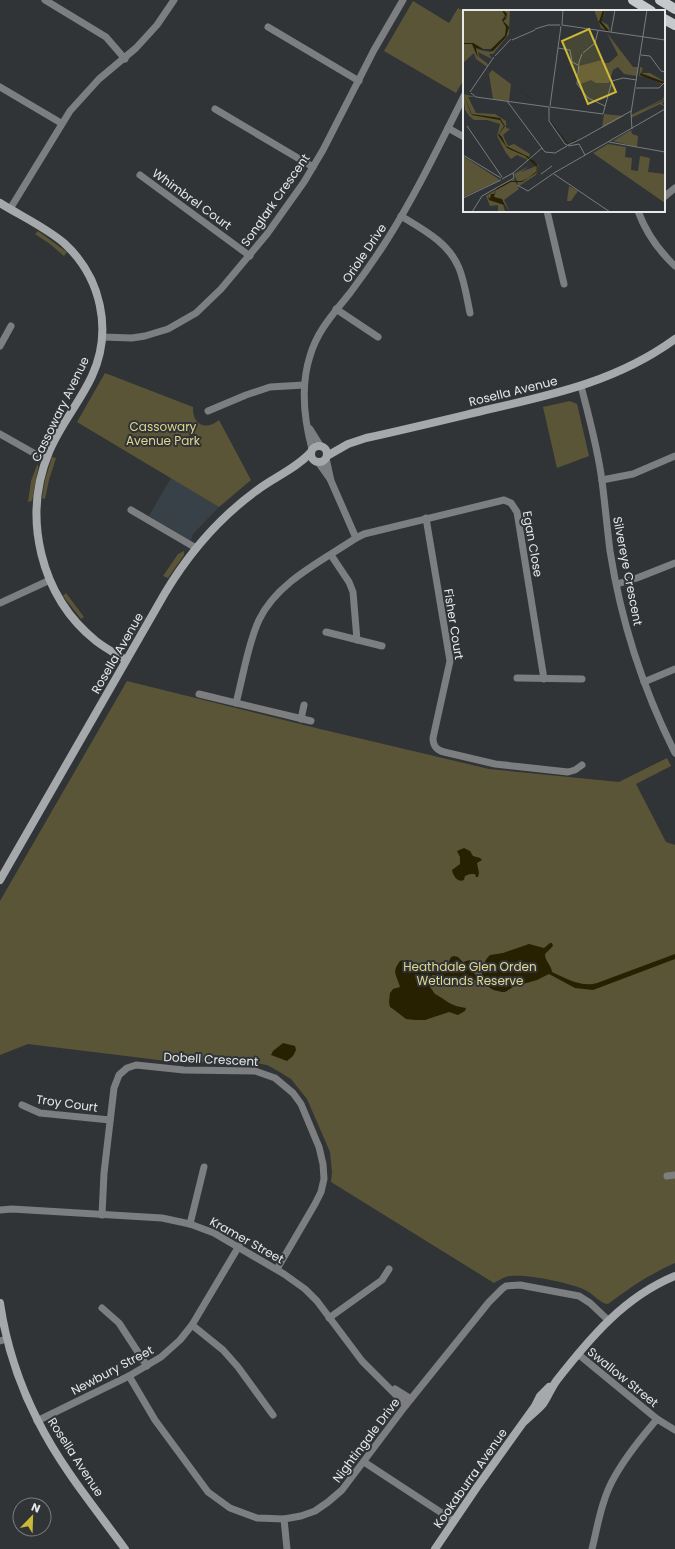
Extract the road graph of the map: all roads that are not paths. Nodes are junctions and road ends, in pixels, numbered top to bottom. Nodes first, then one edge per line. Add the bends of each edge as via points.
1 (45, 0) edge
2 (174, 0) edge
3 (403, 0) edge
4 (633, 0) edge
5 (660, 0) edge
6 (675, 9) edge
7 (649, 10) edge
8 (665, 20) edge
9 (675, 25) edge
10 (268, 27) dead end
11 (125, 59) junction
12 (359, 81) junction
13 (0, 87) edge
14 (463, 98) edge
15 (215, 109) dead end
16 (61, 123) junction
17 (448, 128) junction
18 (463, 136) edge
19 (313, 167) junction
20 (140, 175) dead end
21 (675, 188) edge
22 (665, 196) edge
23 (0, 203) edge
24 (10, 209) junction
25 (547, 212) edge
26 (638, 212) edge
27 (401, 216) junction
28 (250, 256) junction
29 (675, 266) edge
30 (564, 284) dead end
31 (336, 309) junction
32 (470, 313) dead end
33 (12, 326) dead end
34 (102, 337) junction
35 (378, 337) dead end
36 (675, 339) edge
37 (0, 346) edge
38 (304, 385) junction
39 (581, 386) junction
40 (208, 411) dead end
41 (0, 434) edge
42 (348, 444) junction
43 (317, 448) junction
44 (675, 456) edge
45 (322, 459) junction
46 (46, 460) junction
47 (292, 468) junction
48 (602, 480) junction
49 (131, 510) dead end
50 (426, 518) junction
51 (356, 538) junction
52 (196, 548) junction
53 (331, 555) junction
54 (675, 563) edge
55 (50, 580) junction
56 (617, 584) junction
57 (0, 603) edge
58 (326, 632) dead end
59 (357, 640) junction
60 (382, 646) dead end
61 (126, 660) junction
62 (675, 669) edge
63 (517, 678) dead end
64 (544, 679) junction
65 (582, 679) dead end
66 (644, 682) junction
67 (199, 694) dead end
68 (236, 703) junction
69 (304, 706) dead end
70 (301, 719) junction
71 (310, 721) dead end
72 (675, 753) edge
73 (582, 765) dead end
74 (0, 880) edge
75 (22, 1105) dead end
76 (110, 1120) junction
77 (204, 1167) dead end
78 (675, 1175) edge
79 (667, 1176) dead end
80 (0, 1210) edge
81 (102, 1215) junction
82 (190, 1224) junction
83 (239, 1246) junction
84 (389, 1268) dead end
85 (277, 1269) junction
86 (675, 1276) edge
87 (0, 1303) edge
88 (102, 1308) dead end
89 (329, 1318) junction
90 (608, 1320) junction
91 (192, 1325) junction
92 (3, 1340) edge
93 (578, 1354) junction
94 (147, 1366) junction
95 (129, 1376) junction
96 (386, 1384) junction
97 (411, 1399) junction
98 (406, 1405) junction
99 (273, 1415) dead end
100 (657, 1419) junction
101 (37, 1421) junction
102 (675, 1430) edge
103 (364, 1462) junction
104 (284, 1519) junction
105 (454, 1521) junction
106 (125, 1549) edge
107 (287, 1549) edge
108 (435, 1549) edge
109 (592, 1549) edge

1 - 11 street via 98,32 112,43
2 - 11 street via 157,25
3 - 12 street, Songlark Crescent
4 - 7 main road
5 - 6 main road
8 - 9 main road
10 - 12 street
11 - 16 street via 88,89
12 - 19 street, Songlark Crescent
13 - 16 street
14 - 17 street, Oriole Drive
15 - 19 street
16 - 24 street
17 - 18 street
17 - 27 street, Oriole Drive
19 - 28 street, Songlark Crescent
20 - 28 street, Whimbrel Court
21 - 22 street
23 - 24 street, Cassowary Avenue
24 - 34 street, Cassowary Avenue via 55,237 82,263 98,296
25 - 30 street
26 - 29 street via 654,243
27 - 31 street, Oriole Drive via 363,275
27 - 32 street via 442,243 453,256 460,270
28 - 34 street, Songlark Crescent via 212,299 178,325 145,336
31 - 35 street
31 - 38 street, Oriole Drive via 316,339
33 - 37 street
34 - 46 street, Cassowary Avenue via 99,358 92,375
36 - 39 street, Rosella Avenue via 624,370
38 - 40 street via 270,387 246,394
38 - 43 street, Oriole Drive via 308,425
39 - 42 street, Rosella Avenue
39 - 48 street, Silvereye Crescent
41 - 46 street
42 - 43 street, Rosella Avenue
42 - 45 street, Rosella Avenue
43 - 45 street via 327,451
43 - 45 street via 312,457
43 - 47 street, Rosella Avenue
44 - 48 street via 633,474
45 - 47 street, Rosella Avenue
45 - 51 street
46 - 55 street, Cassowary Avenue via 38,492 36,520 41,554
47 - 52 street, Rosella Avenue via 237,506
48 - 56 street, Silvereye Crescent via 610,551
49 - 52 street
50 - 51 street, Egan Close
50 - 64 street, Egan Close via 504,500 514,505
50 - 73 street, Fisher Court via 450,661 433,738 434,745 439,751 495,764 568,772
51 - 53 street, Egan Close
52 - 61 street, Rosella Avenue via 169,586
53 - 59 street via 353,592
53 - 68 street, Egan Close via 288,583 266,608 253,635
54 - 56 street
55 - 57 street
55 - 61 street, Cassowary Avenue via 63,604 79,625
56 - 66 street, Silvereye Crescent
58 - 59 street
59 - 60 street
61 - 74 street, Rosella Avenue
62 - 66 street
63 - 64 street
64 - 65 street
66 - 72 street, Silvereye Crescent
67 - 68 street
68 - 70 street
69 - 70 street
70 - 71 street
75 - 76 street, Troy Court via 40,1113
76 - 81 street, Dobell Crescent
76 - 85 street, Dobell Crescent via 116,1078 132,1066 255,1071 275,1078 288,1087 301,1104 319,1147 324,1164 324,1179 315,1204
77 - 82 street
78 - 79 street
80 - 81 street, Kramer Street
81 - 82 street, Kramer Street via 162,1218
82 - 83 street, Kramer Street
83 - 85 street, Kramer Street
83 - 91 street, Newbury Street
84 - 89 street via 382,1280
85 - 89 street, Kramer Street via 305,1289
86 - 90 street, Kookaburra Avenue via 638,1296
87 - 92 street, Rosella Avenue
88 - 94 street via 119,1323
89 - 96 street, Kramer Street via 362,1361
90 - 93 street, Kookaburra Avenue
90 - 97 street, Nightingale Drive via 587,1300 574,1295 520,1284 506,1286 489,1302
91 - 94 street, Newbury Street via 166,1353
91 - 99 street via 223,1350
92 - 101 street, Rosella Avenue
93 - 100 street, Swallow Street
93 - 105 street, Kookaburra Avenue via 556,1382 540,1396
94 - 95 street, Newbury Street
95 - 101 street, Newbury Street
95 - 104 street, Nightingale Drive via 155,1420 208,1492 242,1514 257,1518
96 - 97 street, Kramer Street
96 - 98 street, Kramer Street
97 - 98 street, Nightingale Drive
98 - 103 street, Nightingale Drive
100 - 102 street, Swallow Street
100 - 109 street via 614,1476 601,1508
101 - 106 street, Rosella Avenue
103 - 104 street, Nightingale Drive via 342,1490 328,1502 315,1511
103 - 105 street
104 - 107 street
105 - 108 street, Kookaburra Avenue

